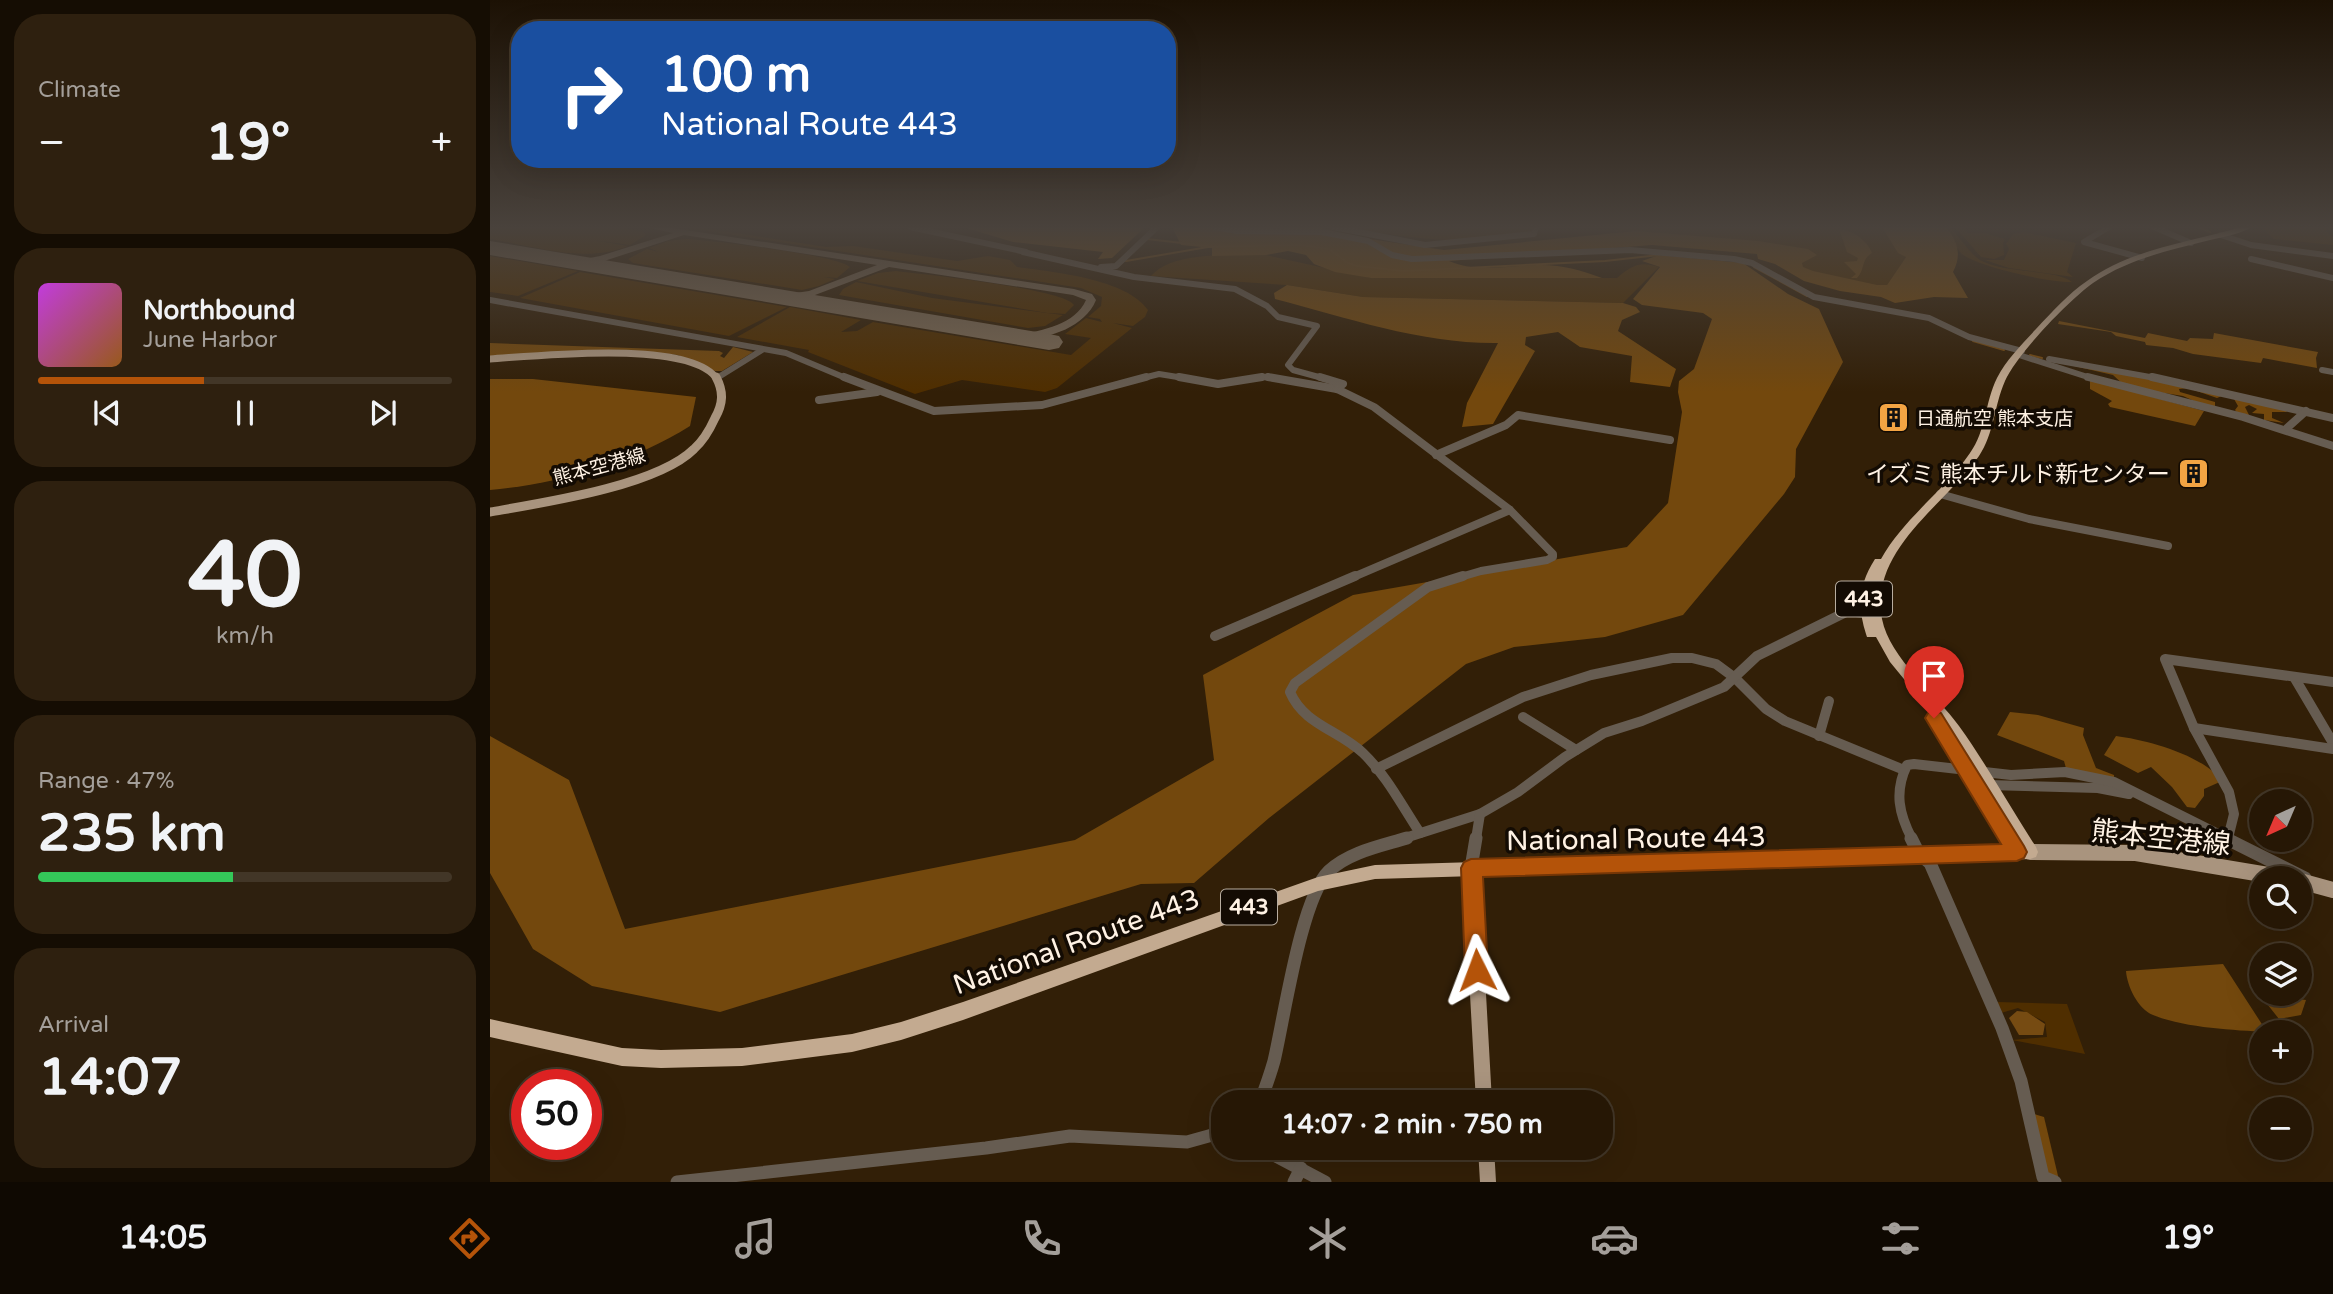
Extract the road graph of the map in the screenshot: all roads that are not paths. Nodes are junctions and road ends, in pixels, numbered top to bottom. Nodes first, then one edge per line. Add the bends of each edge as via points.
1 (1181, 282) edge
2 (1787, 282) edge
3 (2091, 282) edge
4 (490, 300) edge
5 (762, 350) junction
6 (2019, 352) junction
7 (490, 359) edge
8 (2040, 359) junction
9 (2322, 370) dead end
10 (2333, 372) edge
11 (717, 378) junction
12 (1337, 388) junction
13 (879, 392) junction
14 (819, 400) dead end
15 (2306, 411) junction
16 (2333, 418) edge
17 (2287, 428) junction
18 (1670, 440) dead end
19 (2333, 446) edge
20 (1436, 455) junction
21 (1940, 494) junction
22 (1510, 510) junction
23 (490, 513) edge
24 (2168, 546) dead end
25 (1870, 613) junction
26 (1215, 636) dead end
27 (2294, 677) junction
28 (1734, 678) junction
29 (2333, 682) edge
30 (1829, 701) dead end
31 (1524, 718) dead end
32 (2194, 729) junction
33 (1819, 736) junction
34 (2333, 743) edge
35 (2333, 749) edge
36 (1576, 750) junction
37 (1376, 769) junction
38 (1903, 771) junction
39 (1988, 785) junction
40 (2154, 802) junction
41 (1480, 814) junction
42 (1420, 833) junction
43 (2228, 838) junction
44 (2024, 852) junction
45 (1921, 856) junction
46 (1471, 868) junction
47 (2249, 871) edge
48 (1318, 884) junction
49 (2326, 888) edge
50 (490, 1028) edge
51 (1264, 1090) edge
52 (1483, 1090) edge
53 (1211, 1135) edge
54 (1277, 1160) edge
55 (1487, 1160) edge
56 (1297, 1175) edge
57 (677, 1182) edge
58 (1325, 1182) edge
59 (1488, 1182) edge
60 (2055, 1182) edge

1 - 12 street via 1242,292 1278,317 1317,326 1288,365 1343,384
2 - 6 street via 1814,297 1929,318 1969,337
3 - 6 highway, 443
4 - 5 street
5 - 11 street
5 - 13 street via 800,357
6 - 8 street
6 - 21 highway, 443 via 2002,377 1976,453
6 - 25 highway, 443 via 1996,376 1970,452 1910,516 1869,576 1864,599
7 - 11 main road via 659,355 696,363
8 - 15 street via 2177,382
8 - 17 street via 2087,378
9 - 10 street
11 - 23 main road, 熊本空港線 via 722,405 704,437 684,458 642,477
12 - 13 street via 1265,377 1217,384 1157,374 1042,405 941,411
12 - 20 street via 1374,407
13 - 14 street
15 - 16 street
15 - 17 street
17 - 19 street
18 - 20 street via 1518,415 1506,425
20 - 22 street
21 - 24 street via 2029,519
21 - 25 highway, 443 via 1886,562
22 - 26 street
22 - 37 street via 1553,557 1428,587 1295,683 1290,692 1299,712 1343,736
25 - 28 street via 1848,611 1757,656
25 - 39 highway, 443 via 1896,660 1942,715
25 - 44 highway, 443 via 1871,634 1947,736
27 - 29 street
27 - 32 street via 2165,660
27 - 34 street
28 - 33 street via 1766,709
28 - 36 street via 1724,687 1604,733
28 - 37 street via 1716,664 1692,658 1591,675 1523,697
30 - 33 street
31 - 36 street
32 - 35 street
32 - 43 street via 2228,792 2234,814
33 - 38 street
36 - 41 street
37 - 42 street
38 - 40 street via 1914,764 2011,775 2091,775
38 - 45 street via 1898,807
39 - 40 street via 2098,788
39 - 44 highway, 443
40 - 43 street
41 - 42 street
41 - 46 street
42 - 48 street via 1351,856
43 - 49 street
44 - 45 highway, National Route 443 / 443
44 - 47 main road, 熊本空港線 via 2136,853
45 - 46 highway, National Route 443 / 443
45 - 60 street via 1930,863 2002,1028 2021,1081 2043,1177
46 - 48 highway, National Route 443 / 443 via 1375,872
46 - 52 main road
48 - 50 highway, National Route 443 / 443 via 963,1011 840,1045 742,1057 662,1059 622,1057
48 - 51 street
53 - 57 street via 1187,1142 1070,1136
54 - 56 street
55 - 59 main road
56 - 58 street

